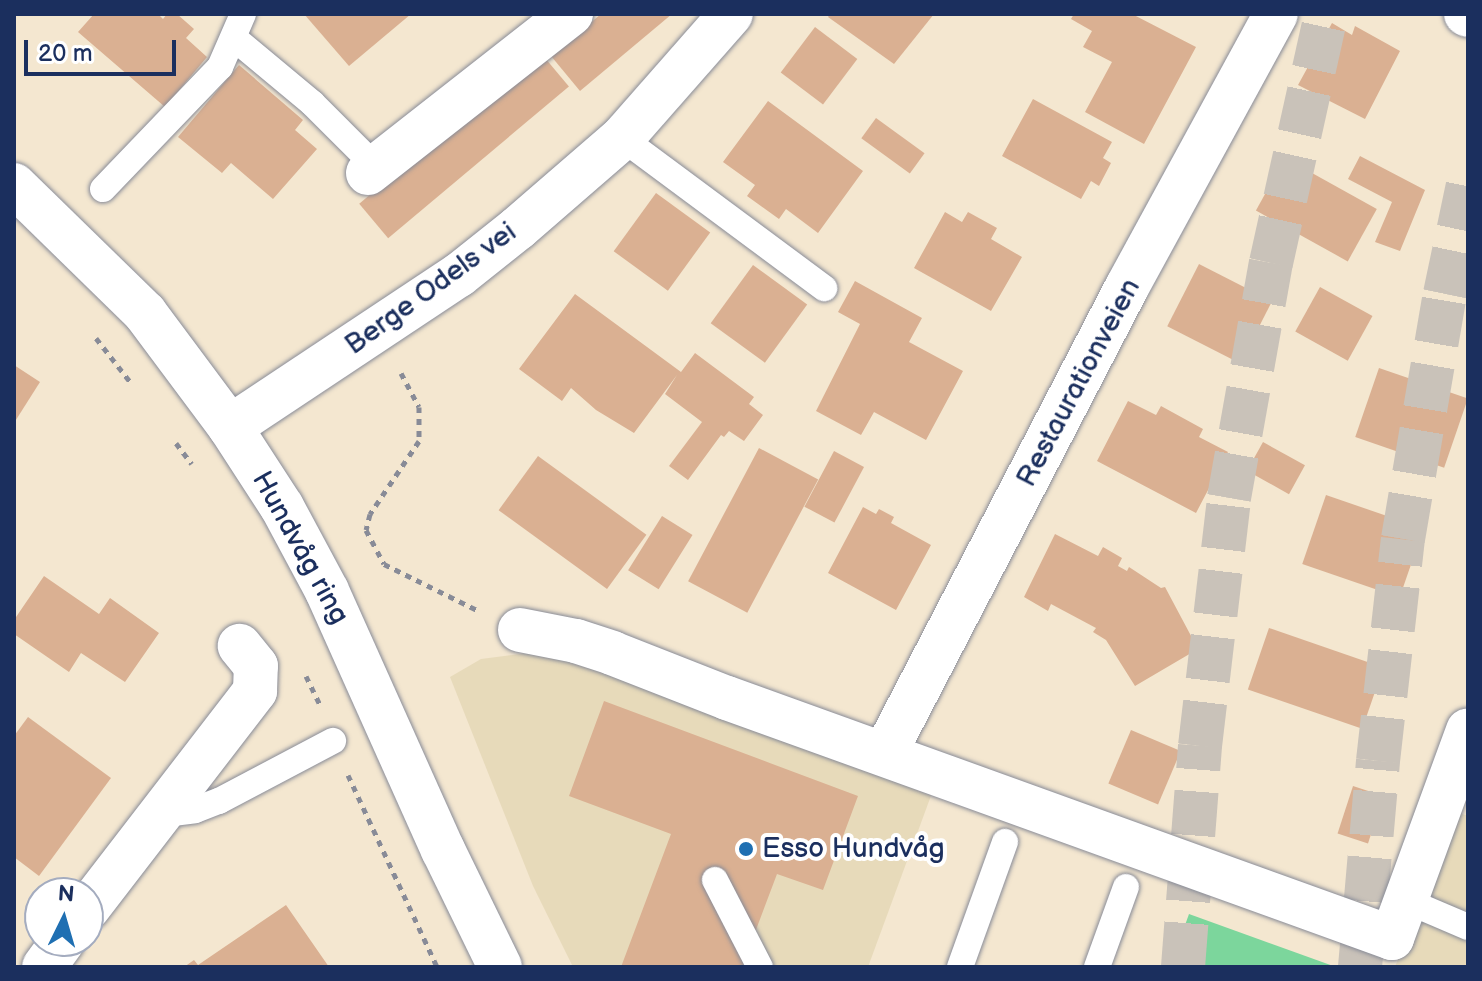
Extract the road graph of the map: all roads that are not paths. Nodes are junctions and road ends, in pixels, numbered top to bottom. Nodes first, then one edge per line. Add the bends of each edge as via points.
1 (571, 14) edge
2 (731, 14) edge
3 (1276, 14) edge
4 (239, 26) edge
5 (622, 138) junction
6 (372, 170) joint
7 (14, 185) edge
8 (103, 189) dead end
9 (824, 288) dead end
10 (230, 427) junction
11 (520, 630) road end
12 (240, 646) dead end
13 (1468, 730) edge
14 (333, 741) dead end
15 (885, 753) junction
16 (157, 815) junction
17 (1005, 842) dead end
18 (715, 880) dead end
19 (104, 886) edge
20 (1126, 887) dead end
21 (1407, 901) junction
22 (1468, 927) edge
23 (500, 967) edge
24 (760, 967) edge
25 (960, 967) edge
26 (1097, 967) edge

1 - 6 street
2 - 5 street, Berge Odels vei
3 - 15 street, Restaurationveien via 1127,287
4 - 6 lane
4 - 8 lane via 220,67
5 - 9 lane
5 - 10 street, Berge Odels vei via 459,275
7 - 10 street, Hundvåg ring via 145,313
10 - 23 street, Hundvåg ring via 282,507 327,591
11 - 15 street via 612,653
12 - 16 street via 256,666 255,691
13 - 21 street
14 - 16 lane via 219,801
15 - 21 street via 1392,938
16 - 19 street
17 - 25 lane
18 - 24 lane
20 - 26 lane
21 - 22 lane

